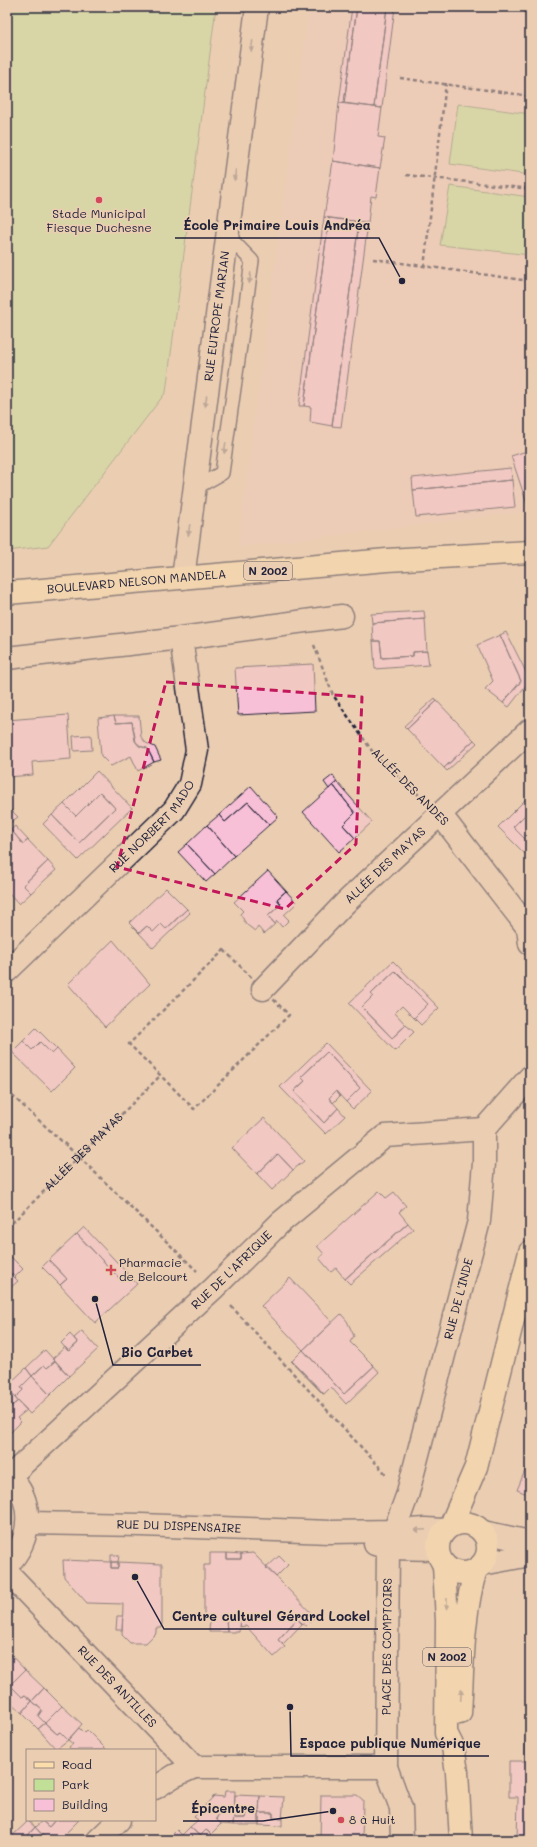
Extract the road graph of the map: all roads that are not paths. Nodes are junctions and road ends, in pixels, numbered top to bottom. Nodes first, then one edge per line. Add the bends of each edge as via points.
1 (257, 7) edge
2 (530, 552) edge
3 (183, 578) junction
4 (7, 593) edge
5 (342, 616) dead end
6 (181, 638) junction
7 (7, 658) edge
8 (530, 730) edge
9 (440, 814) junction
10 (530, 944) edge
11 (7, 972) edge
12 (263, 989) road end
13 (530, 1076) edge
14 (484, 1130) junction
15 (530, 1252) edge
16 (476, 1467) junction
17 (8, 1476) edge
18 (28, 1524) junction
19 (479, 1529) junction
20 (392, 1539) junction
21 (444, 1542) junction
22 (530, 1542) edge
23 (530, 1555) edge
24 (7, 1565) edge
25 (479, 1566) junction
26 (7, 1572) edge
27 (453, 1747) junction
28 (194, 1767) junction
29 (386, 1767) junction
30 (156, 1787) edge
31 (117, 1821) edge
32 (98, 1840) edge
33 (402, 1840) edge
34 (461, 1840) edge

1 -> 3 street, RUE EUTROPE MARIAN
2 - 3 main road, BOULEVARD NELSON MANDELA / N 2002 via 387,560
3 - 4 main road, BOULEVARD NELSON MANDELA / N 2002
5 - 6 street
6 - 7 street
6 - 11 street, RUE NORBERT MADO via 197,750 190,784 174,810
8 - 9 street, ALLÉE DES MAYAS
9 - 10 street, ALLÉE DES ANDES via 528,928
9 - 12 street, ALLÉE DES MAYAS via 345,903
13 - 14 street
14 - 17 street, RUE DE L'AFRIQUE via 385,1136 280,1223 214,1288
14 - 20 street, RUE DE L'INDE via 479,1221 409,1489
15 - 16 main road, N 2002
16 - 19 main road, N 2002
16 - 21 main road, N 2002
17 - 18 street via 24,1498
18 - 20 street, RUE DU DISPENSAIRE via 141,1524 330,1532
18 - 24 street via 21,1548
19 - 21 main road via 468,1523 459,1522
19 - 22 street
19 - 25 main road via 488,1548 487,1556
20 - 21 street, RUE DU DISPENSAIRE
20 - 29 street, PLACE DES COMPTOIRS
21 - 25 main road via 451,1570 468,1572
21 -> 27 main road, N 2002 via 447,1621 446,1733
23 - 25 street
27 -> 25 main road, N 2002 via 459,1733 468,1595
26 - 28 street, RUE DES ANTILLES
27 - 34 main road, N 2002
28 - 29 street
28 - 30 street
29 - 33 street, PLACE DES COMPTOIRS via 401,1808
31 - 32 street

